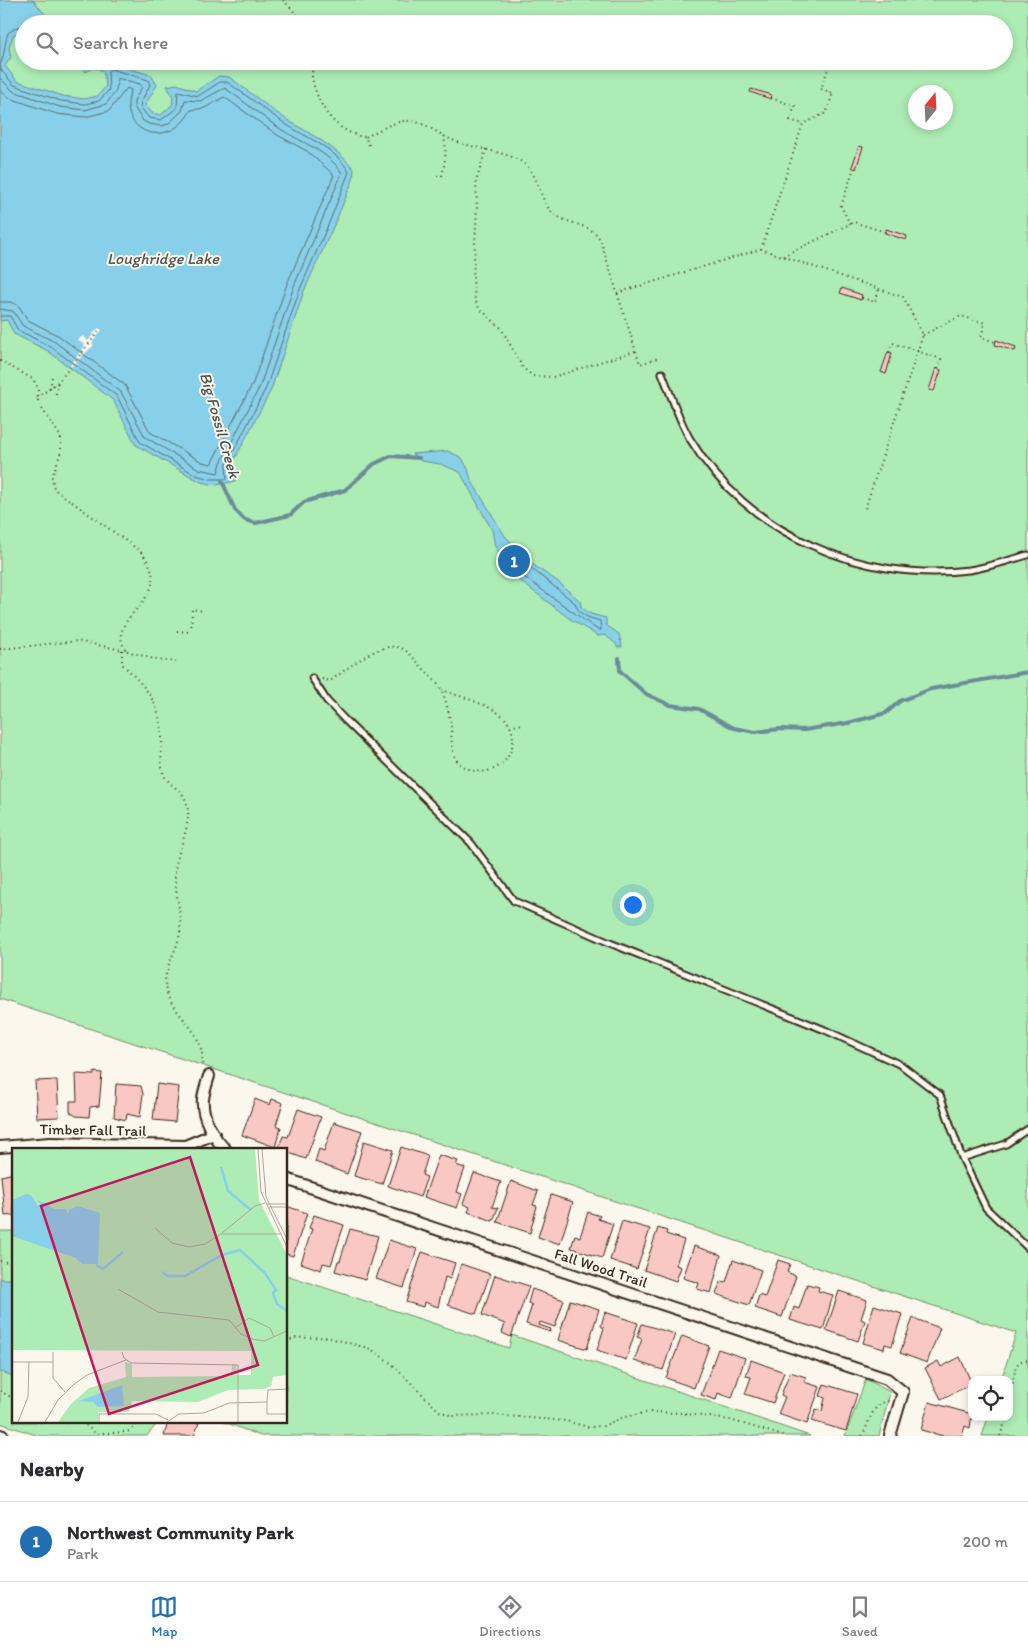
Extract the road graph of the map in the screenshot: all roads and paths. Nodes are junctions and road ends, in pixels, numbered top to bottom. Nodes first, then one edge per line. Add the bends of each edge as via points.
1 (283, 0) edge
2 (297, 15) edge
3 (312, 70) edge
4 (828, 70) edge
5 (771, 98) dead end
6 (803, 124) junction
7 (444, 136) junction
8 (365, 137) junction
9 (369, 145) dead end
10 (486, 150) junction
11 (854, 168) dead end
12 (437, 176) dead end
13 (850, 224) junction
14 (885, 232) dead end
15 (761, 249) junction
16 (783, 256) junction
17 (879, 289) junction
18 (617, 292) junction
19 (862, 298) dead end
20 (100, 330) dead end
21 (923, 335) junction
22 (996, 342) dead end
23 (636, 351) junction
24 (917, 351) junction
25 (890, 352) dead end
26 (658, 358) dead end
27 (0, 361) edge
28 (938, 369) dead end
29 (662, 372) dead end
30 (52, 377) dead end
31 (58, 382) junction
32 (50, 388) junction
33 (56, 394) dead end
34 (37, 398) junction
35 (864, 512) dead end
36 (1028, 554) edge
37 (203, 610) dead end
38 (177, 631) dead end
39 (0, 649) edge
40 (122, 650) junction
41 (126, 650) junction
42 (176, 662) dead end
43 (312, 678) joint
44 (442, 690) junction
45 (522, 724) dead end
46 (510, 727) junction
47 (206, 1073) joint
48 (1028, 1130) edge
49 (214, 1134) junction
50 (0, 1146) edge
51 (224, 1148) edge
52 (962, 1158) junction
53 (288, 1181) edge
54 (1028, 1248) edge
55 (288, 1341) edge
56 (1028, 1360) edge
57 (1013, 1382) edge
58 (0, 1391) edge
59 (902, 1397) junction
60 (12, 1398) edge
61 (1006, 1421) edge
62 (84, 1424) edge
63 (136, 1424) edge
64 (784, 1436) edge
65 (862, 1436) edge
66 (890, 1436) edge
67 (1000, 1436) edge

1 - 2 path
3 - 8 path via 330,118 338,126
4 - 6 path via 821,89 833,93 826,113
5 - 6 path via 795,106 790,120
6 - 15 path
7 - 8 path via 408,121 398,122
7 - 10 path via 460,144
7 - 12 path via 447,152 442,176
8 - 9 path
10 - 18 path via 527,166 555,215 596,232
10 - 23 path via 476,182 475,300 479,308 501,328 523,368 533,376 553,377
11 - 13 path via 841,206
13 - 14 path via 854,222
13 - 16 path
15 - 16 path
15 - 18 path
16 - 17 path
17 - 19 path via 874,302
17 - 21 path via 903,297
18 - 23 path
20 - 31 path
21 - 22 path via 961,316 985,323 981,337
21 - 24 path
23 - 26 path via 640,364
24 - 25 path via 893,343
24 - 28 path via 941,359
24 - 35 path
27 - 34 path via 33,379 38,388
29 - 36 lane via 682,422 705,460 739,497 799,540 841,558 918,572 971,570
30 - 32 path
31 - 32 path
31 - 33 path
32 - 34 path
34 - 41 path via 42,411 61,437 61,452 52,477 54,489 140,550 149,563 152,582 148,595 121,632
37 - 38 path via 192,610 191,632
39 - 40 path via 77,641
40 - 41 path
40 - 47 path via 122,664 140,681 157,705 162,731 162,770 166,780 186,799 188,813 175,872 180,933 165,983 171,1001 203,1049
41 - 42 path
43 - 44 path via 330,681 379,648 394,646 410,654
43 - 52 lane via 345,720 471,843 514,901 825,1030 901,1065 940,1095
44 - 46 path via 491,709 506,719
44 - 46 path via 451,747 455,758 465,768 487,773 504,763 512,744
45 - 46 path
47 - 49 street via 203,1101 207,1121
48 - 52 lane via 1006,1144
49 - 50 street, Timber Fall Trail via 185,1146 50,1143
49 - 51 street
52 - 54 lane via 986,1208
53 - 59 street, Fall Wood Trail via 887,1379
55 - 64 path via 327,1337 371,1349 391,1363 439,1411 453,1416 494,1415 566,1421 588,1427 603,1426 624,1417 651,1412 681,1413 730,1420
56 - 57 path via 1020,1361 1016,1366
58 - 60 path
59 - 65 path via 877,1405
59 - 66 street
61 - 67 path
62 - 63 path via 95,1433 130,1431

